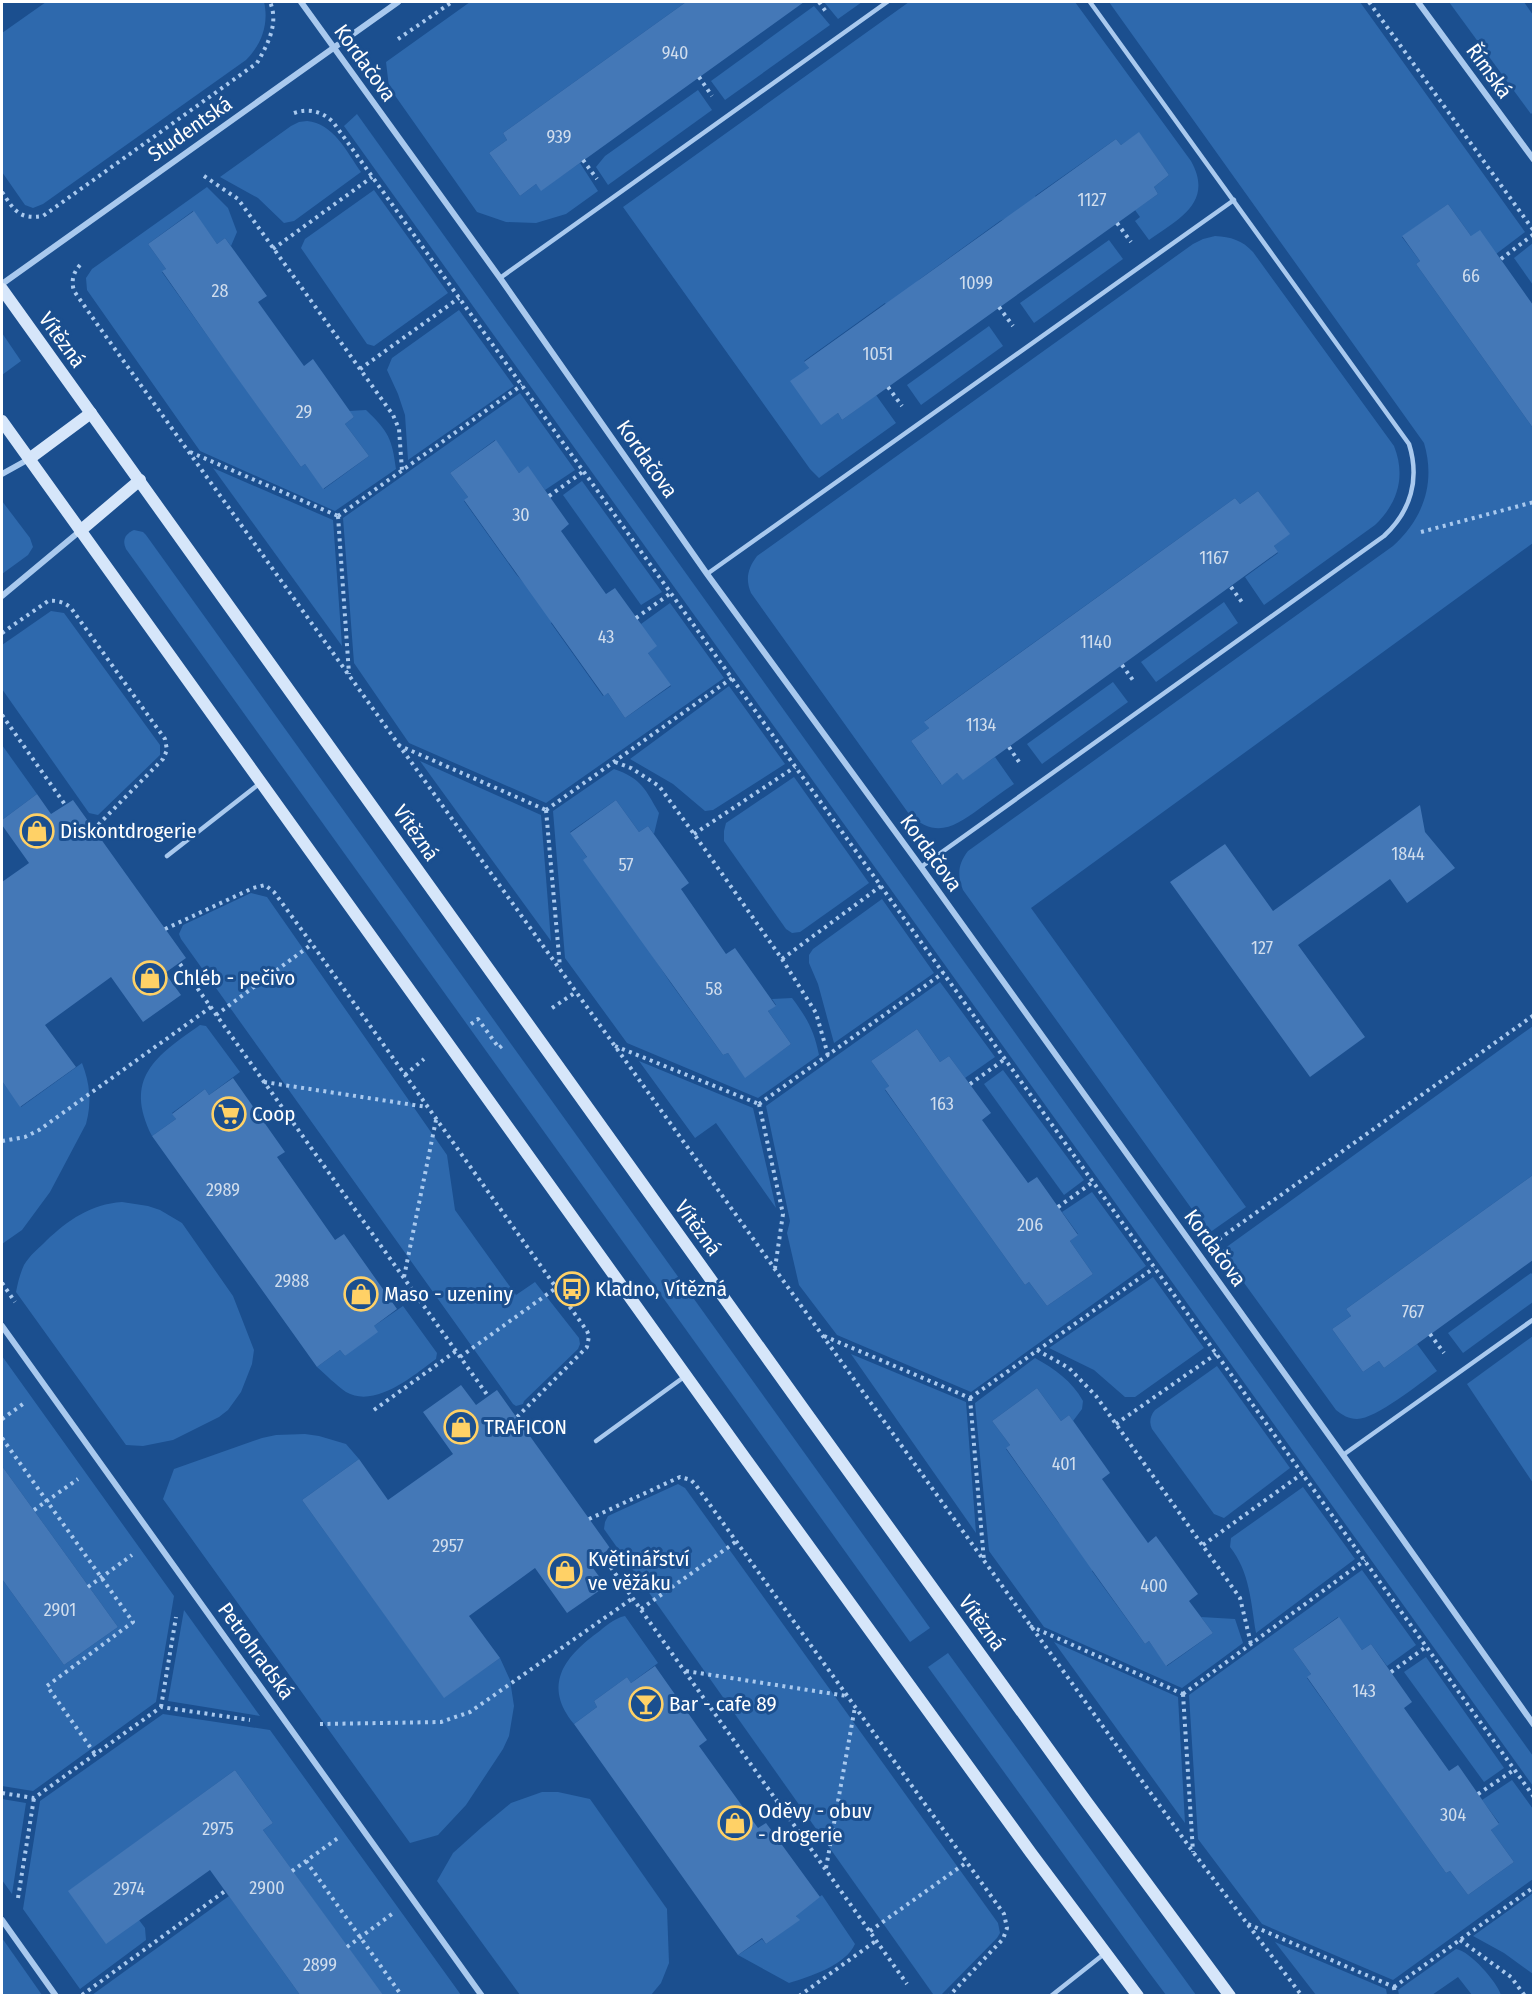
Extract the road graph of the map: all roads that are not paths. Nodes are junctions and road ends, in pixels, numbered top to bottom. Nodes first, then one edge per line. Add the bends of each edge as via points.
1 (301, 2) edge
2 (398, 2) edge
3 (886, 2) edge
4 (1090, 2) edge
5 (1418, 2) edge
6 (334, 47) junction
7 (1533, 160) edge
8 (1234, 200) junction
9 (500, 278) junction
10 (2, 284) edge
11 (2, 289) edge
12 (91, 413) junction
13 (2, 421) edge
14 (29, 459) junction
15 (2, 474) edge
16 (140, 480) junction
17 (80, 531) junction
18 (707, 574) junction
19 (2, 596) edge
20 (261, 783) junction
21 (167, 856) dead end
22 (921, 867) junction
23 (1533, 1319) edge
24 (2, 1326) edge
25 (686, 1376) junction
26 (597, 1441) dead end
27 (1343, 1455) junction
28 (1533, 1725) edge
29 (2, 1920) edge
30 (1106, 1952) junction
31 (56, 1995) edge
32 (482, 1995) edge
33 (1051, 1995) edge
34 (1138, 1995) edge
35 (1230, 1995) edge

1 - 6 street, Kordačova
2 - 6 street, Studentská
3 - 9 lane
4 - 8 lane
5 - 7 street, Římská
6 - 9 street, Kordačova
6 - 10 street, Studentská
8 - 18 lane
8 - 22 lane via 1409,444 1414,480 1407,505 1393,527 1368,547
9 - 18 street, Kordačova
11 - 12 main road, Vítězná
12 - 14 main road
12 - 16 main road, Vítězná
13 - 14 main road
14 - 15 street
14 - 17 main road
16 - 17 main road
16 - 35 main road, Vítězná via 1086,1801
17 - 19 street
17 - 20 main road
18 - 22 street, Kordačova
20 - 21 lane
20 - 25 main road
22 - 27 street, Kordačova
23 - 27 lane
24 - 32 street, Petrohradská
25 - 26 lane
25 - 30 main road
27 - 28 street, Kordačova
29 - 31 street
30 - 33 lane
30 - 34 main road

